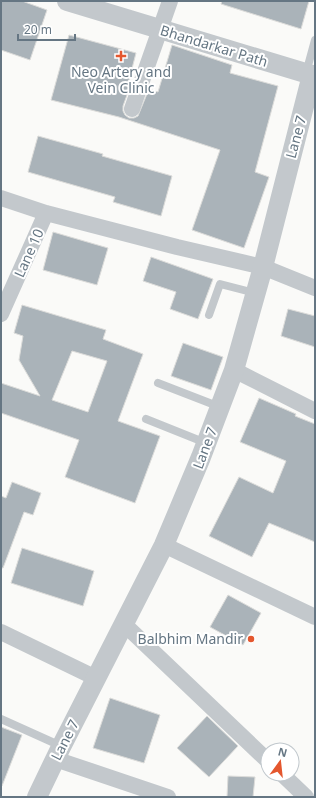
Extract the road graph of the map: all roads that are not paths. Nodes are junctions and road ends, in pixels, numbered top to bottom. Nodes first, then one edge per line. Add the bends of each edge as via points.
1 (67, 1) edge
2 (170, 1) edge
3 (161, 30) junction
4 (315, 40) edge
5 (311, 75) edge
6 (132, 109) dead end
7 (1, 198) edge
8 (46, 213) junction
9 (263, 267) junction
10 (315, 288) edge
11 (256, 293) junction
12 (1, 314) edge
13 (209, 315) dead end
14 (234, 370) junction
15 (158, 383) dead end
16 (220, 407) junction
17 (315, 411) edge
18 (146, 419) dead end
19 (207, 443) junction
20 (164, 546) junction
21 (315, 617) edge
22 (124, 624) junction
23 (1, 632) edge
24 (96, 678) junction
25 (1, 719) edge
26 (58, 753) junction
27 (260, 753) edge
28 (290, 782) edge
29 (37, 797) edge
30 (168, 797) edge
31 (306, 797) edge

1 - 3 street, Bhandarkar Path
2 - 3 street
3 - 5 street, Bhandarkar Path
3 - 6 street
4 - 5 lane
5 - 9 street, Lane 7
7 - 8 street
8 - 9 street via 177,248
8 - 12 street, Lane 10
9 - 10 street
9 - 11 street, Lane 7
11 - 13 lane via 220,284
11 - 14 street, Lane 7
14 - 16 street, Lane 7
14 - 17 street
15 - 16 lane
16 - 19 street, Lane 7
18 - 19 lane
19 - 20 street, Lane 7
20 - 21 street
20 - 22 street, Lane 7
22 - 24 street, Lane 7
22 - 27 street
23 - 24 street
24 - 26 street, Lane 7
25 - 26 lane
26 - 29 street, Lane 7
26 - 30 street
28 - 31 street

